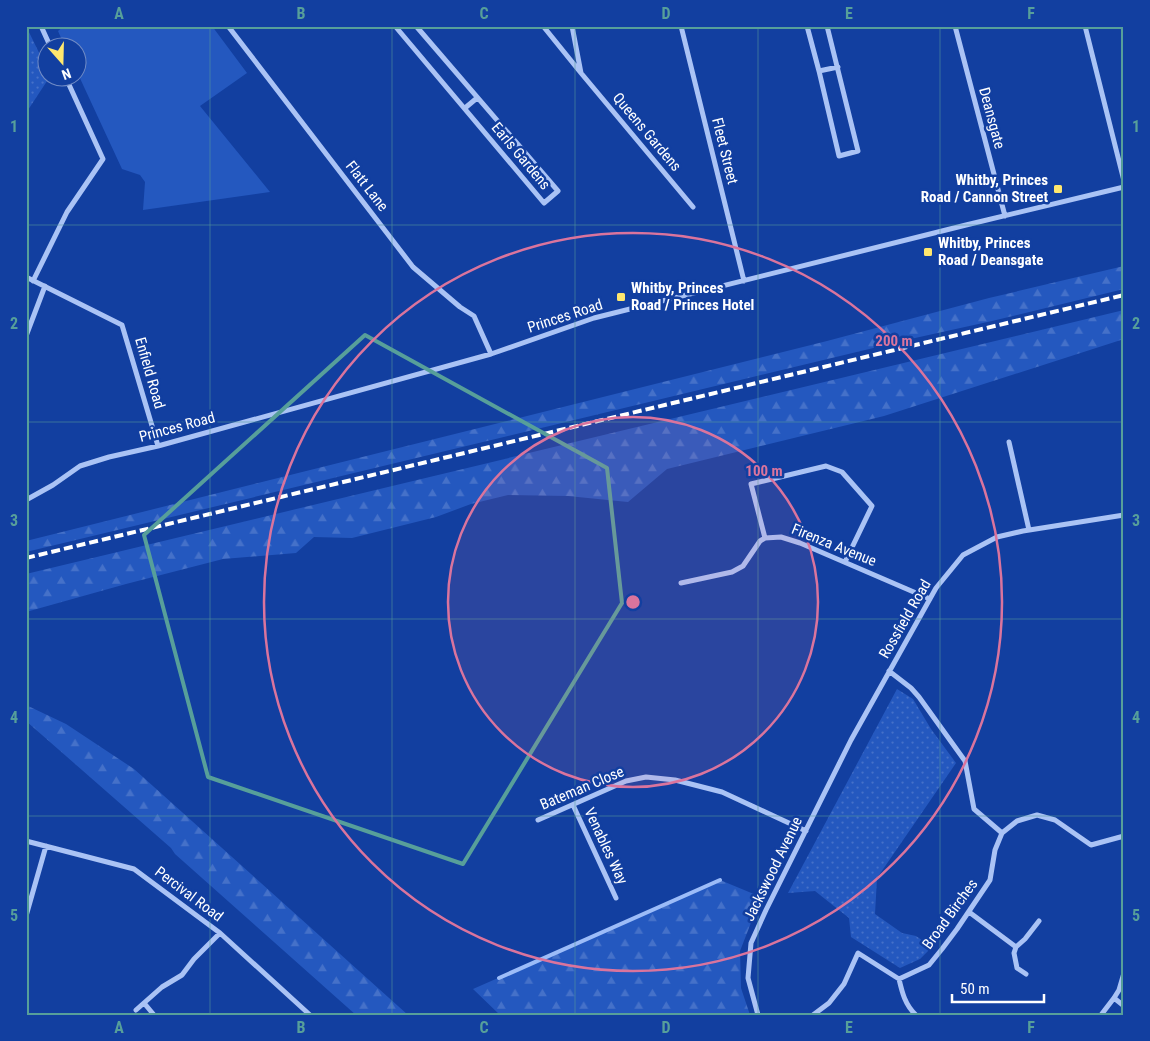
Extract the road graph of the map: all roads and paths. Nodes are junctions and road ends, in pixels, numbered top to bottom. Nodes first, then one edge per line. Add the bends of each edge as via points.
1 (228, 26) edge
2 (395, 26) edge
3 (416, 26) edge
4 (543, 26) edge
5 (572, 26) edge
6 (681, 26) edge
7 (807, 26) edge
8 (827, 26) edge
9 (955, 26) edge
10 (1085, 26) edge
11 (838, 67) junction
12 (819, 71) junction
13 (581, 73) junction
14 (71, 88) edge
15 (477, 98) junction
16 (464, 108) junction
17 (1124, 181) edge
18 (1124, 187) edge
19 (693, 207) dead end
20 (1005, 216) junction
21 (26, 278) edge
22 (33, 281) junction
23 (744, 281) junction
24 (45, 286) junction
25 (26, 336) edge
26 (491, 354) junction
27 (1009, 442) dead end
28 (158, 446) junction
29 (26, 500) edge
30 (1124, 515) edge
31 (1029, 530) junction
32 (766, 538) junction
33 (845, 562) junction
34 (681, 583) dead end
35 (930, 599) junction
36 (889, 671) junction
37 (851, 740) joint
38 (573, 805) junction
39 (538, 820) dead end
40 (806, 831) junction
41 (1002, 833) junction
42 (1124, 836) edge
43 (26, 841) edge
44 (46, 846) junction
45 (616, 898) dead end
46 (969, 912) junction
47 (26, 916) edge
48 (1039, 922) dead end
49 (220, 933) junction
50 (1016, 947) junction
51 (1124, 973) edge
52 (1026, 974) dead end
53 (899, 979) junction
54 (1114, 998) junction
55 (144, 1003) junction
56 (1124, 1006) edge
57 (136, 1010) dead end
58 (154, 1015) edge
59 (310, 1015) edge
60 (758, 1015) edge
61 (812, 1015) edge
62 (916, 1015) edge
63 (1100, 1015) edge

1 - 26 street, Flatt Lane via 413,267 474,316
2 - 16 street, Earls Gardens
3 - 15 street, Earls Gardens
4 - 13 street, Queens Gardens
5 - 13 street, Queens Gardens
6 - 23 street, Fleet Street
7 - 12 street
8 - 11 street
9 - 20 street, Deansgate
10 - 17 street
11 - 12 street
11 - 12 street via 858,151 839,156
13 - 19 street, Queens Gardens
14 - 22 street via 103,158 67,212
15 - 16 street
15 - 16 street, Earls Gardens via 558,191 544,203
18 - 20 street, Princes Road
20 - 23 street, Princes Road
21 - 22 street, Enfield Road
22 - 24 street, Enfield Road
23 - 26 street, Princes Road via 594,318
24 - 25 street
24 - 28 street, Enfield Road via 122,325
26 - 28 street, Princes Road
27 - 31 street
28 - 29 street, Princes Road via 80,466
30 - 31 street, Rossfield Road
31 - 35 street, Rossfield Road via 997,537 963,556
32 - 33 street, Firenza Avenue via 781,537
32 - 33 street via 751,484 826,466 842,472 872,506
32 - 34 street via 760,541 743,566 732,572
33 - 35 street, Firenza Avenue
35 - 36 street, Rossfield Road
36 - 37 street, Rossfield Road
36 - 41 street via 919,697 965,761 974,809
37 - 40 street, Jackswood Avenue
38 - 39 street, Bateman Close
38 - 40 street, Bateman Close via 626,781 646,777 675,780 722,792
38 - 45 street, Venables Way
40 - 60 street, Jackswood Avenue via 751,944 748,978
41 - 42 street via 1017,821 1037,815 1055,820 1091,845
41 - 46 street, Broad Birches via 995,850 990,880
43 - 44 street, Percival Road
44 - 47 street
44 - 49 street, Percival Road via 134,869
46 - 50 street
46 - 53 street, Broad Birches via 929,964
48 - 50 street
49 - 55 street via 182,975
49 - 59 street, Percival Road
50 - 52 street via 1017,968
51 - 54 street
53 - 61 street via 858,953 844,984 829,1003
53 - 62 street via 904,999
54 - 56 street
54 - 63 street
55 - 57 street
55 - 58 street

